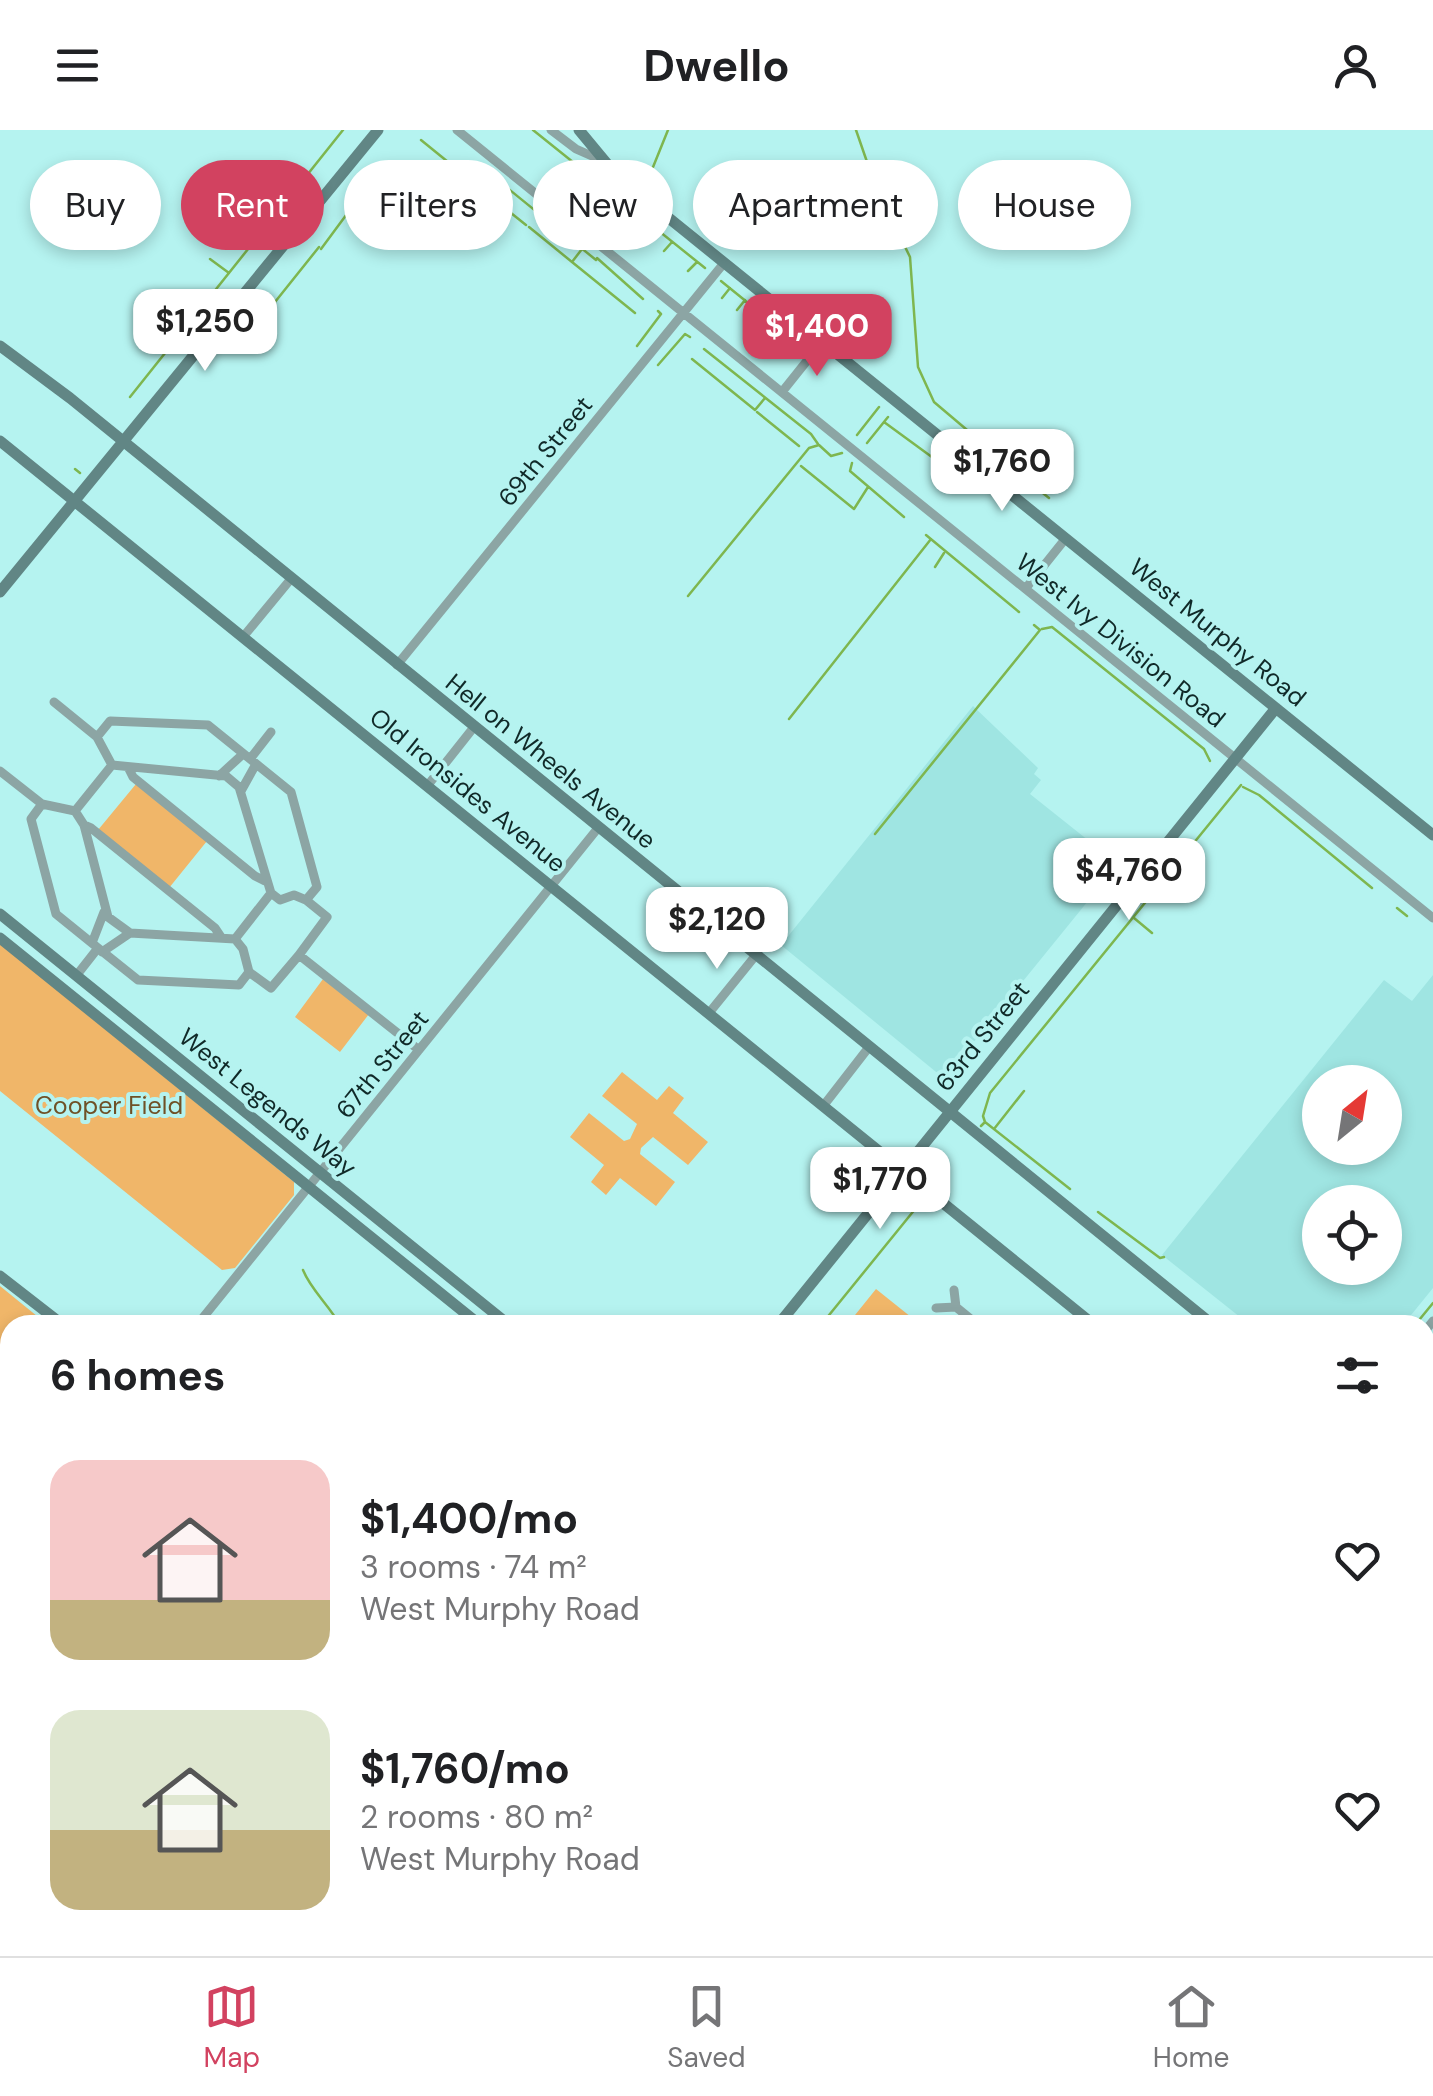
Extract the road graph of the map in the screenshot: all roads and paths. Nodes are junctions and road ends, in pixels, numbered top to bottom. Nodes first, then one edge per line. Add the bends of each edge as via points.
1 (378, 130) edge
2 (457, 130) edge
3 (552, 130) edge
4 (578, 130) edge
5 (601, 160) joint
6 (673, 220) edge
7 (724, 263) junction
8 (684, 312) junction
9 (822, 342) junction
10 (0, 346) edge
11 (782, 392) junction
12 (0, 441) edge
13 (122, 442) junction
14 (73, 500) junction
15 (1066, 538) junction
16 (290, 580) junction
17 (1026, 588) junction
18 (0, 592) edge
19 (243, 637) junction
20 (397, 665) junction
21 (54, 702) dead end
22 (1276, 708) junction
23 (474, 728) junction
24 (270, 732) dead end
25 (97, 737) junction
26 (250, 759) junction
27 (1235, 759) junction
28 (112, 765) junction
29 (129, 769) junction
30 (0, 771) edge
31 (220, 776) junction
32 (428, 786) junction
33 (241, 791) junction
34 (42, 804) junction
35 (75, 811) junction
36 (84, 825) junction
37 (598, 828) junction
38 (1433, 835) edge
39 (265, 880) junction
40 (551, 885) junction
41 (271, 894) junction
42 (306, 900) junction
43 (104, 912) junction
44 (0, 914) edge
45 (1433, 918) edge
46 (130, 933) junction
47 (221, 937) junction
48 (0, 938) edge
49 (235, 940) junction
50 (98, 948) junction
51 (299, 955) junction
52 (756, 956) junction
53 (248, 972) junction
54 (76, 976) junction
55 (709, 1013) junction
56 (868, 1047) junction
57 (419, 1050) junction
58 (824, 1105) junction
59 (949, 1112) junction
60 (903, 1170) junction
61 (320, 1173) junction
62 (309, 1187) junction
63 (0, 1276) edge
64 (954, 1290) dead end
65 (956, 1307) junction
66 (936, 1308) dead end
67 (50, 1315) edge
68 (206, 1315) edge
69 (468, 1315) edge
70 (496, 1315) edge
71 (786, 1315) edge
72 (966, 1315) edge
73 (1082, 1315) edge
74 (1191, 1315) edge

1 - 13 street
2 - 8 street, West Ivy Division Road
3 - 5 street, West Murphy Road
4 - 5 street
6 - 7 street, West Murphy Road
7 - 8 street, 69th Street
7 - 9 street, West Murphy Road
8 - 11 street, West Ivy Division Road
8 - 20 street, 69th Street
9 - 11 street
9 - 15 street, West Murphy Road
10 - 13 street, Hell on Wheels Avenue
11 - 17 street, West Ivy Division Road
12 - 14 street, Old Ironsides Avenue
13 - 14 street
13 - 16 street, Hell on Wheels Avenue
14 - 18 street
14 - 19 street, Old Ironsides Avenue
15 - 17 street
15 - 22 street, West Murphy Road
16 - 19 street
16 - 20 street, Hell on Wheels Avenue
17 - 27 street, West Ivy Division Road
19 - 32 street, Old Ironsides Avenue
20 - 23 street, Hell on Wheels Avenue
21 - 25 street
22 - 27 street, 63rd Street
22 - 38 street, West Murphy Road
23 - 32 street
23 - 37 street, Hell on Wheels Avenue
24 - 26 street
25 - 26 street via 110,721 208,725
25 - 28 street
26 - 31 street
26 - 33 street
26 - 42 street via 290,792 317,886
27 - 45 street, West Ivy Division Road
27 - 59 street, 63rd Street
28 - 29 street
28 - 35 street
29 - 31 street
29 - 39 street
30 - 34 street
31 - 33 street
32 - 40 street, Old Ironsides Avenue
33 - 39 street
34 - 35 street
34 - 50 street via 31,819 56,914
35 - 36 street
36 - 43 street
36 - 47 street
37 - 40 street, 67th Street
37 - 52 street, Hell on Wheels Avenue
39 - 41 street
40 - 55 street, Old Ironsides Avenue
40 - 57 street, 67th Street
41 - 42 street
41 - 49 street
42 - 51 street via 327,917
43 - 46 street
43 - 50 street
44 - 54 street, West Legends Way
46 - 47 street
46 - 50 street
47 - 49 street
48 - 62 street, West Legends Way
49 - 53 street
50 - 53 street via 138,980 239,985
50 - 54 street
51 - 53 street via 271,988
51 - 57 street
52 - 55 street
52 - 56 street, Hell on Wheels Avenue
54 - 61 street, West Legends Way
55 - 58 street, Old Ironsides Avenue
56 - 58 street
56 - 59 street, Hell on Wheels Avenue
57 - 61 street, 67th Street
58 - 60 street, Old Ironsides Avenue
59 - 60 street, 63rd Street
59 - 74 street, Hell on Wheels Avenue
60 - 71 street, 63rd Street
60 - 73 street, Old Ironsides Avenue
61 - 62 street, 67th Street
61 - 70 street, West Legends Way
62 - 68 street, 67th Street
62 - 69 street, West Legends Way
63 - 67 street
64 - 65 street
65 - 66 street
65 - 72 street

